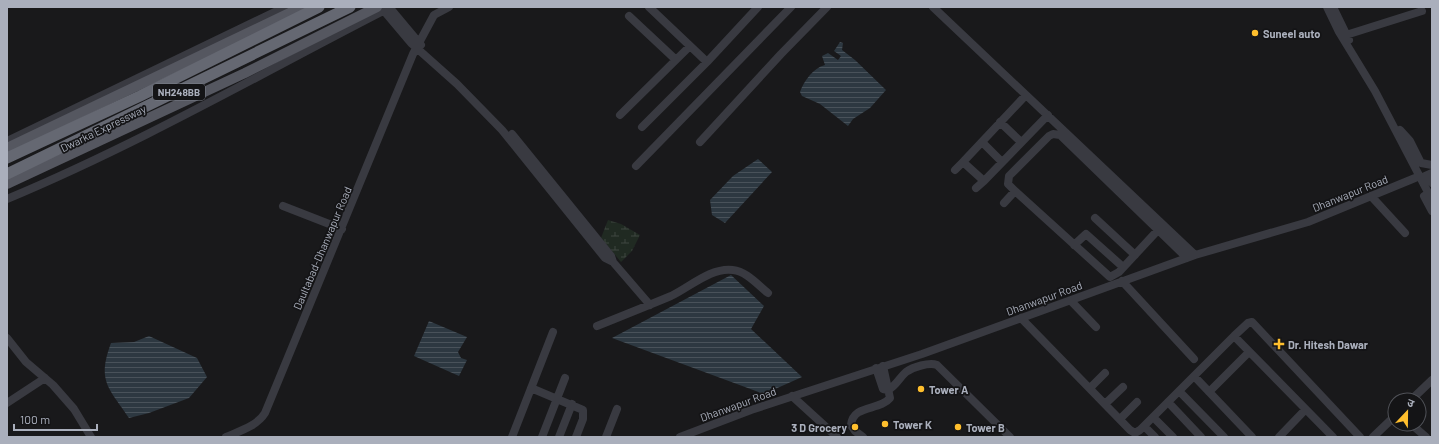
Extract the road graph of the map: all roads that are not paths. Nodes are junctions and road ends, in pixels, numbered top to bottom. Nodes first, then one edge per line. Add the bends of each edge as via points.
1 (285, 7) edge
2 (302, 7) edge
3 (319, 7) edge
4 (350, 7) edge
5 (450, 7) edge
6 (649, 7) edge
7 (758, 7) edge
8 (791, 7) edge
9 (827, 7) edge
10 (932, 7) edge
11 (1327, 7) edge
12 (1334, 7) edge
13 (385, 8) edge
14 (1422, 11) dead end
15 (629, 16) dead end
16 (1346, 36) junction
17 (418, 45) junction
18 (307, 46) junction
19 (690, 46) junction
20 (675, 60) junction
21 (707, 62) junction
22 (1026, 95) junction
23 (620, 115) dead end
24 (1048, 115) junction
25 (1000, 122) junction
26 (642, 127) dead end
27 (1398, 132) junction
28 (7, 141) edge
29 (700, 142) dead end
30 (982, 142) junction
31 (1021, 142) junction
32 (7, 148) edge
33 (7, 158) edge
34 (963, 162) junction
35 (1002, 162) junction
36 (1432, 165) edge
37 (636, 166) dead end
38 (954, 170) dead end
39 (7, 174) edge
40 (1425, 177) edge
41 (984, 181) junction
42 (7, 184) edge
43 (976, 188) dead end
44 (1015, 191) junction
45 (1371, 196) junction
46 (7, 199) edge
47 (1432, 200) edge
48 (1004, 203) dead end
49 (283, 206) dead end
50 (1432, 211) edge
51 (1095, 218) dead end
52 (342, 229) junction
53 (1158, 230) junction
54 (1405, 233) dead end
55 (1074, 245) junction
56 (1135, 255) junction
57 (1195, 255) junction
58 (1186, 258) junction
59 (1121, 270) junction
60 (1124, 280) junction
61 (768, 293) dead end
62 (1071, 301) junction
63 (650, 305) junction
64 (1021, 318) junction
65 (597, 326) dead end
66 (1096, 327) dead end
67 (553, 332) dead end
68 (1234, 336) junction
69 (7, 338) edge
70 (1249, 352) junction
71 (1194, 360) dead end
72 (880, 367) junction
73 (1105, 373) dead end
74 (1194, 376) junction
75 (45, 378) junction
76 (565, 378) dead end
77 (1432, 380) edge
78 (1122, 387) dead end
79 (531, 388) junction
80 (1090, 388) junction
81 (888, 390) junction
82 (1179, 391) junction
83 (1209, 392) junction
84 (1419, 392) edge
85 (792, 396) junction
86 (557, 399) junction
87 (1137, 402) dead end
88 (1168, 402) junction
89 (7, 403) edge
90 (572, 404) junction
91 (1105, 404) junction
92 (617, 409) dead end
93 (1305, 410) junction
94 (1153, 417) junction
95 (1120, 419) junction
96 (1387, 424) edge
97 (1144, 426) junction
98 (87, 436) edge
99 (687, 436) edge
100 (226, 437) edge
101 (512, 437) edge
102 (542, 437) edge
103 (559, 437) edge
104 (576, 437) edge
105 (606, 437) edge
106 (837, 437) edge
107 (862, 437) edge
108 (1010, 437) edge
109 (1155, 437) edge
110 (1173, 437) edge
111 (1200, 437) edge
112 (1224, 437) edge
113 (1252, 437) edge
114 (1279, 437) edge
115 (1333, 437) edge
116 (1360, 437) edge
117 (1373, 437) edge

1 - 28 street
2 - 32 main road
3 - 33 highway, Dwarka Expressway / NH248BB via 140,96
4 - 39 highway, Dwarka Expressway / NH248BB
5 - 17 street, Daultabad-Dhanwapur Road via 434,16
6 - 19 street
7 - 21 street
8 - 37 street
9 - 29 street
10 - 22 street
11 - 27 street
12 - 16 street
13 - 17 street
13 - 18 street
13 - 18 main road via 333,29
14 - 16 street
15 - 20 street
16 - 27 street via 1380,89
17 - 52 street, Daultabad-Dhanwapur Road
17 - 63 street via 502,130 546,181 605,258 613,262
18 - 42 main road via 260,65
18 - 46 street via 137,139
19 - 20 street
19 - 21 street
20 - 23 street
21 - 26 street
22 - 24 street
22 - 25 street
24 - 31 street
24 - 57 street
25 - 30 street
25 - 31 street
27 - 36 street via 1410,141 1421,163
27 - 40 street
30 - 34 street
30 - 35 street
31 - 35 street
34 - 38 street
34 - 41 street
35 - 41 street
40 - 45 street, Dhanwapur Road
40 - 47 street
40 - 50 street
41 - 43 street
44 - 48 street
44 - 53 street via 1008,184 1009,176 1049,136 1056,134 1064,138
44 - 55 street
45 - 54 street
45 - 57 street, Dhanwapur Road via 1308,222
49 - 52 street
51 - 56 street
52 - 100 street, Daultabad-Dhanwapur Road via 265,413 255,424
53 - 56 street
53 - 58 street
55 - 59 street via 1106,275 1113,276
55 - 59 street via 1086,234
56 - 59 street
57 - 58 street, Dhanwapur Road
58 - 60 street, Dhanwapur Road
59 - 60 street
60 - 62 street, Dhanwapur Road
60 - 71 street
61 - 63 street via 745,274 733,270 722,271 710,274 688,288
62 - 64 street, Dhanwapur Road
62 - 66 street
63 - 65 street
64 - 72 street, Dhanwapur Road
64 - 80 street
67 - 79 street
68 - 70 street
68 - 74 street
68 - 116 street via 1252,322
69 - 75 street via 26,362
70 - 83 street
70 - 93 street
72 - 81 street
72 - 85 street, Dhanwapur Road
73 - 80 street
74 - 82 street
74 - 83 street
75 - 89 street
75 - 98 street via 74,409
76 - 86 street
77 - 84 street
78 - 91 street
79 - 86 street
79 - 101 street
80 - 91 street
81 - 107 street via 890,396 887,401 861,410 851,421 855,432
81 - 108 street via 910,370 929,364 937,365
82 - 88 street
82 - 112 street
83 - 113 street
85 - 99 street, Dhanwapur Road
85 - 106 street
86 - 90 street
86 - 102 street
87 - 95 street
88 - 94 street
88 - 111 street
90 - 103 street
90 - 104 street via 583,410 584,415
91 - 95 street
92 - 105 street
93 - 114 street
93 - 115 street
94 - 97 street
94 - 110 street
95 - 97 street via 1135,433
96 - 117 street
97 - 109 street

